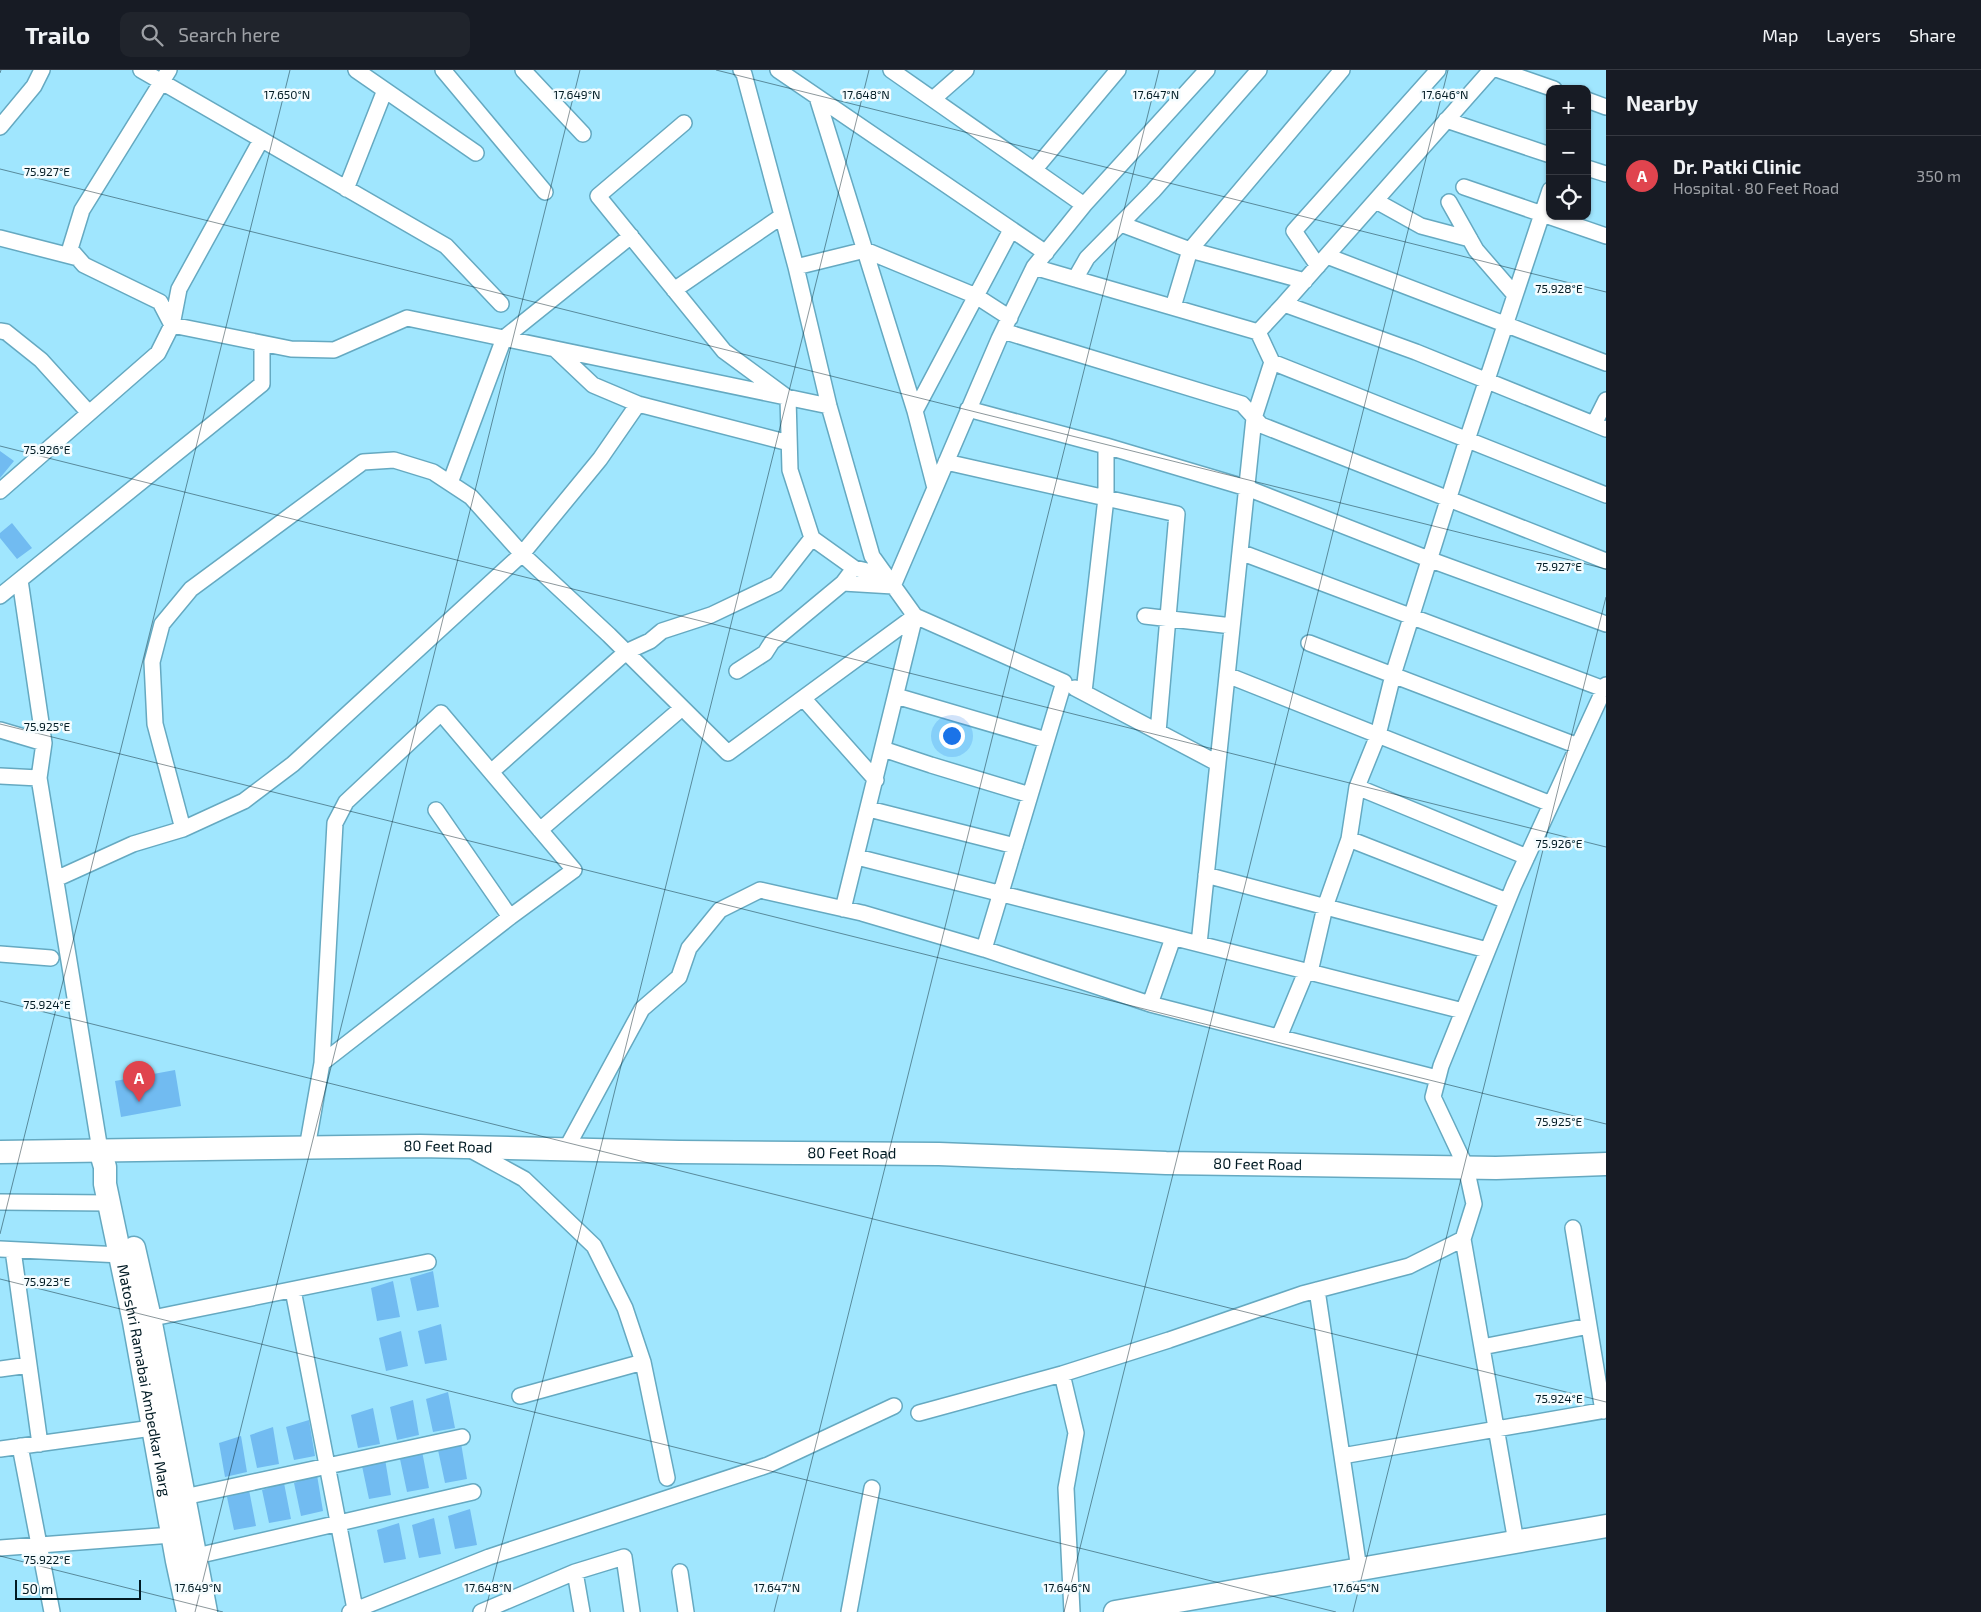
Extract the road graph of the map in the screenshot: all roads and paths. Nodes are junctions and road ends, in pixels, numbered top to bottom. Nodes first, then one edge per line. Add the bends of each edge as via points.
1 (42, 70) edge
2 (141, 70) edge
3 (356, 70) edge
4 (443, 70) edge
5 (523, 70) edge
6 (741, 70) edge
7 (778, 70) edge
8 (891, 70) edge
9 (966, 70) edge
10 (1118, 70) edge
11 (1207, 70) edge
12 (1259, 70) edge
13 (1342, 70) edge
14 (1438, 70) edge
15 (1490, 70) edge
16 (1499, 70) edge
17 (165, 76) edge
18 (1546, 86) edge
19 (385, 90) junction
20 (818, 97) junction
21 (933, 99) junction
22 (1591, 101) edge
23 (1606, 106) edge
24 (3, 118) edge
25 (1446, 120) junction
26 (684, 123) dead end
27 (583, 134) dead end
28 (261, 140) junction
29 (476, 153) dead end
30 (1546, 154) edge
31 (1591, 169) edge
32 (1035, 170) junction
33 (1606, 174) edge
34 (1464, 187) dead end
35 (346, 189) junction
36 (545, 192) dead end
37 (1376, 201) junction
38 (1449, 202) dead end
39 (1546, 202) edge
40 (1084, 205) junction
41 (1542, 214) junction
42 (782, 216) junction
43 (1121, 224) junction
44 (1011, 230) junction
45 (631, 236) junction
46 (1606, 236) edge
47 (0, 238) edge
48 (1470, 239) junction
49 (865, 250) junction
50 (1190, 250) junction
51 (1046, 253) junction
52 (78, 258) junction
53 (1323, 261) junction
54 (796, 267) junction
55 (1034, 267) junction
56 (1075, 279) junction
57 (1305, 281) junction
58 (674, 290) junction
59 (1515, 295) junction
60 (976, 296) junction
61 (500, 304) dead end
62 (1284, 304) junction
63 (1173, 307) junction
64 (1007, 324) junction
65 (172, 325) junction
66 (1505, 325) junction
67 (0, 331) edge
68 (1258, 332) junction
69 (504, 338) junction
70 (262, 344) junction
71 (555, 349) junction
72 (1272, 362) junction
73 (1606, 363) edge
74 (1486, 381) junction
75 (788, 398) junction
76 (1606, 400) edge
77 (638, 404) junction
78 (829, 406) junction
79 (968, 409) junction
80 (914, 411) junction
81 (89, 413) junction
82 (1254, 418) junction
83 (1600, 427) edge
84 (1467, 440) junction
85 (790, 443) junction
86 (1106, 446) junction
87 (946, 462) junction
88 (450, 483) junction
89 (935, 488) junction
90 (1247, 488) junction
91 (0, 491) edge
92 (1606, 495) edge
93 (1106, 498) junction
94 (1449, 499) junction
95 (812, 538) junction
96 (1240, 552) junction
97 (522, 554) junction
98 (1431, 560) junction
99 (1606, 561) edge
100 (854, 568) junction
101 (20, 580) junction
102 (889, 580) junction
103 (843, 583) junction
104 (0, 596) edge
105 (915, 616) junction
106 (1145, 616) dead end
107 (1412, 617) junction
108 (1167, 619) junction
109 (1606, 624) edge
110 (1232, 626) junction
111 (1309, 643) dead end
112 (626, 652) junction
113 (737, 671) dead end
114 (1227, 675) junction
115 (1394, 675) junction
116 (1064, 682) junction
117 (1605, 687) edge
118 (1084, 692) junction
119 (896, 696) junction
120 (804, 698) junction
121 (682, 708) junction
122 (0, 730) edge
123 (1158, 732) junction
124 (1378, 735) junction
125 (1046, 740) junction
126 (44, 742) junction
127 (1578, 746) junction
128 (883, 749) junction
129 (1217, 763) junction
130 (491, 772) junction
131 (0, 776) edge
132 (39, 778) junction
133 (876, 780) junction
134 (1357, 787) junction
135 (1030, 795) junction
136 (1551, 804) junction
137 (869, 808) junction
138 (436, 810) dead end
139 (183, 829) junction
140 (540, 830) junction
141 (1349, 839) junction
142 (1015, 846) junction
143 (857, 857) junction
144 (1527, 857) junction
145 (1206, 875) junction
146 (56, 878) junction
147 (1000, 893) junction
148 (1507, 901) junction
149 (1325, 907) junction
150 (844, 909) junction
151 (510, 917) junction
152 (1173, 938) junction
153 (1199, 944) junction
154 (984, 949) junction
155 (1487, 950) junction
156 (51, 958) dead end
157 (1, 959) edge
158 (1310, 972) junction
159 (1150, 1004) junction
160 (1463, 1011) junction
161 (1279, 1037) junction
162 (322, 1063) junction
163 (1438, 1078) junction
164 (466, 1147) junction
165 (307, 1148) junction
166 (566, 1149) junction
167 (0, 1152) edge
168 (102, 1158) junction
169 (1606, 1164) edge
170 (1466, 1167) junction
171 (0, 1202) edge
172 (108, 1203) junction
173 (1573, 1228) dead end
174 (1463, 1240) junction
175 (7, 1249) edge
176 (120, 1256) junction
177 (428, 1262) dead end
178 (293, 1290) junction
179 (1317, 1290) junction
180 (142, 1320) junction
181 (1589, 1326) junction
182 (1599, 1345) edge
183 (1482, 1346) junction
184 (642, 1362) junction
185 (29, 1365) junction
186 (0, 1369) edge
187 (1062, 1374) junction
188 (520, 1396) dead end
189 (894, 1406) dead end
190 (1604, 1411) edge
191 (919, 1413) dead end
192 (152, 1428) junction
193 (1496, 1428) junction
194 (462, 1437) dead end
195 (40, 1444) junction
196 (20, 1446) junction
197 (0, 1449) edge
198 (1342, 1456) junction
199 (328, 1467) junction
200 (667, 1478) dead end
201 (872, 1488) dead end
202 (473, 1492) dead end
203 (176, 1498) junction
204 (339, 1523) junction
205 (1606, 1526) edge
206 (172, 1535) junction
207 (1516, 1542) junction
208 (39, 1545) junction
209 (0, 1548) edge
210 (186, 1559) junction
211 (1359, 1569) junction
212 (575, 1572) junction
213 (680, 1572) dead end
214 (510, 1606) edge
215 (353, 1611) edge
216 (52, 1612) edge
217 (188, 1612) edge
218 (206, 1612) edge
219 (481, 1612) edge
220 (582, 1612) edge
221 (632, 1612) edge
222 (686, 1612) edge
223 (849, 1612) edge
224 (1072, 1612) edge
225 (1115, 1612) edge

1 - 24 street via 34,86
2 - 17 street
3 - 19 street
4 - 36 street
5 - 27 street
6 - 42 street
7 - 20 street
8 - 21 street
9 - 21 street
10 - 32 street
11 - 40 street
12 - 43 street
13 - 50 street
14 - 53 street via 1294,231
15 - 25 street
16 - 18 street
17 - 28 street
17 - 52 street via 82,210 70,249
19 - 29 street
19 - 35 street
20 - 44 street
20 - 49 street
21 - 32 street
22 - 23 street
25 - 30 street
25 - 37 street
26 - 45 street via 598,196
28 - 35 street
28 - 65 street via 179,289
31 - 33 street
32 - 40 street
34 - 41 street
35 - 61 street via 446,246
37 - 48 street via 1421,226
37 - 53 street
38 - 48 street
39 - 41 street
40 - 51 street
41 - 46 street
41 - 59 street
42 - 54 street
42 - 58 street
43 - 50 street
43 - 56 street via 1087,258
44 - 51 street
44 - 60 street
45 - 58 street
45 - 69 street
47 - 52 street
48 - 59 street
49 - 54 street
49 - 60 street
49 - 80 street
50 - 57 street
50 - 63 street
51 - 55 street
52 - 65 street via 84,265 160,302
53 - 57 street
53 - 66 street
54 - 78 street
55 - 56 street
55 - 64 street
56 - 63 street
57 - 62 street
58 - 75 street via 724,351
59 - 66 street
60 - 64 street
60 - 80 street
62 - 68 street
62 - 74 street
63 - 68 street
64 - 79 street
64 - 82 street via 1242,404
65 - 70 street
65 - 81 street via 158,353
66 - 73 street
66 - 74 street
67 - 81 street via 6,332 41,360
68 - 72 street
69 - 70 street via 407,318 334,350 291,349
69 - 71 street
69 - 88 street
70 - 101 street via 262,384
71 - 75 street
71 - 77 street via 593,384
72 - 82 street
72 - 84 street
74 - 83 street
74 - 84 street
75 - 78 street
75 - 85 street
76 - 83 street
77 - 85 street
77 - 97 street via 600,459
78 - 102 street via 872,556
79 - 86 street
79 - 87 street
80 - 89 street
81 - 91 street
82 - 90 street
82 - 94 street via 1261,425
84 - 92 street
84 - 94 street
85 - 95 street via 790,470
86 - 90 street
86 - 93 street
87 - 89 street
87 - 93 street
88 - 97 street via 470,497
88 - 139 street via 433,472 394,460 363,462 191,589 162,624 152,662 155,724
89 - 102 street
90 - 96 street
90 - 98 street
93 - 108 street via 1177,514
93 - 118 street
94 - 98 street
94 - 99 street
95 - 100 street
95 - 112 street via 776,584 711,615 662,631 650,642
96 - 107 street
96 - 110 street
97 - 112 street
97 - 139 street via 293,764 244,801
98 - 107 street
98 - 109 street
100 - 102 street
100 - 103 street
101 - 104 street
101 - 126 street
102 - 103 street
102 - 105 street
103 - 113 street via 772,642 765,652
105 - 116 street
105 - 119 street
105 - 120 street
106 - 108 street
107 - 115 street
107 - 117 street
108 - 110 street
108 - 123 street
110 - 114 street
111 - 115 street
112 - 121 street
112 - 130 street
114 - 124 street
114 - 129 street
115 - 124 street
115 - 127 street
116 - 118 street
116 - 125 street
117 - 127 street
118 - 123 street
119 - 125 street
119 - 128 street
120 - 121 street via 728,753
120 - 133 street
121 - 140 street
122 - 126 street
123 - 129 street
124 - 134 street
124 - 136 street
125 - 135 street
126 - 132 street
127 - 136 street
128 - 133 street
128 - 135 street
129 - 145 street
130 - 140 street
130 - 162 street via 441,713 346,802 335,823
131 - 132 street
132 - 146 street
133 - 137 street
134 - 141 street
134 - 144 street
135 - 142 street
136 - 144 street
137 - 142 street
137 - 143 street
138 - 151 street
139 - 146 street via 133,844
140 - 151 street via 574,870
141 - 148 street
141 - 149 street
142 - 147 street
143 - 147 street
143 - 150 street
144 - 148 street
145 - 149 street
145 - 153 street
146 - 168 street
147 - 152 street
147 - 154 street
148 - 155 street
149 - 155 street
149 - 158 street
150 - 154 street
150 - 166 street via 760,890 720,910 689,948 679,977 642,1009
151 - 162 street
152 - 153 street
152 - 159 street
153 - 158 street
154 - 159 street
155 - 160 street
156 - 157 street
158 - 160 street
158 - 161 street via 1306,972
159 - 161 street
160 - 163 street
161 - 163 street
162 - 165 street
163 - 170 street via 1433,1097
164 - 165 main road, 80 Feet Road
164 - 166 main road, 80 Feet Road
164 - 184 street via 524,1180 594,1246 625,1308
165 - 168 main road, 80 Feet Road
166 - 170 main road, 80 Feet Road
167 - 168 main road, 80 Feet Road
168 - 172 main road, Matoshri Ramabai Ambedkar Marg
168 - 180 main road via 116,1177 126,1211
169 - 170 main road, 80 Feet Road
170 - 174 street via 1474,1204
171 - 172 street
172 - 176 main road, Matoshri Ramabai Ambedkar Marg
173 - 181 street
174 - 179 street via 1409,1266
174 - 183 street
175 - 176 street
175 - 185 street
176 - 180 main road, Matoshri Ramabai Ambedkar Marg
177 - 178 street
178 - 180 street
178 - 199 street
179 - 187 street
179 - 198 street
180 - 192 main road, Matoshri Ramabai Ambedkar Marg
180 - 203 main road
181 - 182 street
181 - 183 street
182 - 190 street
183 - 193 street
184 - 188 street
184 - 200 street
185 - 186 street
185 - 195 street
187 - 191 street
187 - 224 street via 1076,1433 1066,1488
189 - 215 street via 768,1465 489,1557
190 - 193 street
192 - 195 street
192 - 203 main road, Matoshri Ramabai Ambedkar Marg
193 - 198 street
193 - 207 street
194 - 199 street
195 - 196 street
196 - 197 street
196 - 208 street
198 - 211 street
199 - 203 street
199 - 204 street
201 - 223 street
202 - 204 street
203 - 206 main road, Matoshri Ramabai Ambedkar Marg
203 - 210 main road
204 - 210 street
204 - 215 street
205 - 207 main road
206 - 208 street
206 - 210 main road, Matoshri Ramabai Ambedkar Marg
207 - 211 main road
208 - 209 street
208 - 216 street
210 - 217 main road, Matoshri Ramabai Ambedkar Marg
210 - 218 main road
211 - 225 main road
212 - 214 street
212 - 220 street
212 - 221 street via 624,1557
213 - 222 street
214 - 219 street

